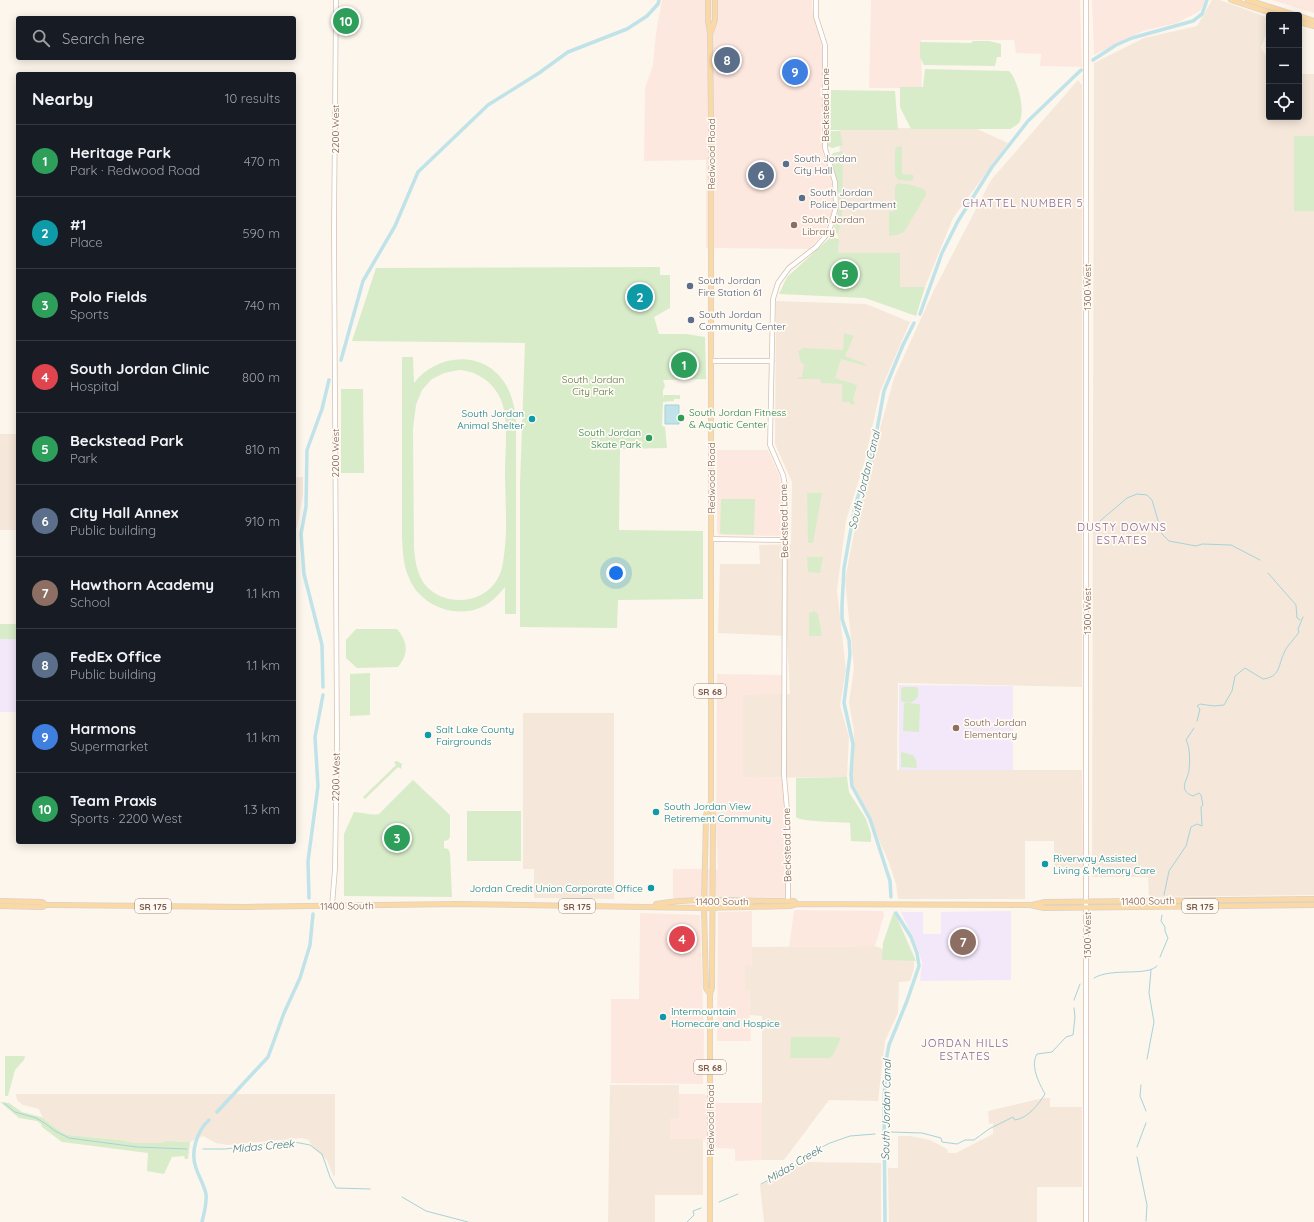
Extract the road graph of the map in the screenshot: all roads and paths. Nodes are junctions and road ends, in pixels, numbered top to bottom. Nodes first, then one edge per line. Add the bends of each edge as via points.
1 (336, 0) edge
2 (708, 0) edge
3 (715, 0) edge
4 (816, 0) edge
5 (1086, 0) edge
6 (1231, 0) edge
7 (1248, 0) edge
8 (1268, 12) edge
9 (1286, 12) edge
10 (1302, 17) edge
11 (1314, 21) edge
12 (1302, 23) edge
13 (1314, 26) edge
14 (710, 33) junction
15 (711, 361) junction
16 (772, 361) junction
17 (710, 539) junction
18 (785, 540) junction
19 (710, 802) junction
20 (1314, 900) edge
21 (0, 901) edge
22 (704, 901) junction
23 (713, 901) junction
24 (788, 901) junction
25 (1087, 902) junction
26 (797, 904) junction
27 (1314, 904) edge
28 (46, 905) junction
29 (1030, 905) junction
30 (0, 906) edge
31 (332, 906) junction
32 (647, 906) junction
33 (1087, 907) junction
34 (704, 908) junction
35 (713, 908) junction
36 (710, 994) junction
37 (710, 1222) edge
38 (1086, 1222) edge

1 - 31 street, 2200 West via 334,228 337,743
2 - 14 main road, Redwood Road / SR 68
3 - 14 main road, Redwood Road / SR 68 via 715,20
4 - 16 street, Beckstead Lane via 817,22 825,45 825,148 835,187 835,214 826,236 789,268 778,283 773,299
5 - 25 street, 1300 West
6 - 8 main road
7 - 9 main road
10 - 11 main road
12 - 13 main road
14 - 15 main road, Redwood Road / SR 68
15 - 16 street
15 - 17 main road, Redwood Road / SR 68
16 - 18 street, Beckstead Lane via 770,445 785,485
17 - 18 street
17 - 19 main road, Redwood Road / SR 68
18 - 24 street, Beckstead Lane via 784,775 788,829
19 - 22 main road, Redwood Road / SR 68 via 706,815
19 - 23 main road, Redwood Road / SR 68 via 713,814
20 - 25 main road, 11400 South / SR 175
21 - 28 main road, 11400 South / SR 175 via 42,902
22 - 23 main road, 11400 South / SR 175
22 - 32 main road, 11400 South / SR 175 via 669,902
22 - 34 main road, Redwood Road / SR 68
23 - 24 main road, 11400 South / SR 175
23 - 35 main road, Redwood Road / SR 68
24 - 26 main road, 11400 South / SR 175
25 - 29 main road, 11400 South / SR 175 via 1045,902
25 - 33 street, 1300 West
26 - 29 main road, 11400 South / SR 175
26 - 35 main road, 11400 South / SR 175
27 - 33 main road, 11400 South / SR 175
28 - 30 main road, 11400 South / SR 175
28 - 31 main road, 11400 South / SR 175
29 - 33 main road, 11400 South / SR 175 via 1044,908
31 - 32 main road, 11400 South / SR 175
32 - 34 main road, 11400 South / SR 175
33 - 38 street, 1300 West
34 - 35 main road, 11400 South / SR 175
34 - 36 main road, Redwood Road / SR 68 via 706,988
35 - 36 main road, Redwood Road / SR 68
36 - 37 main road, Redwood Road / SR 68

